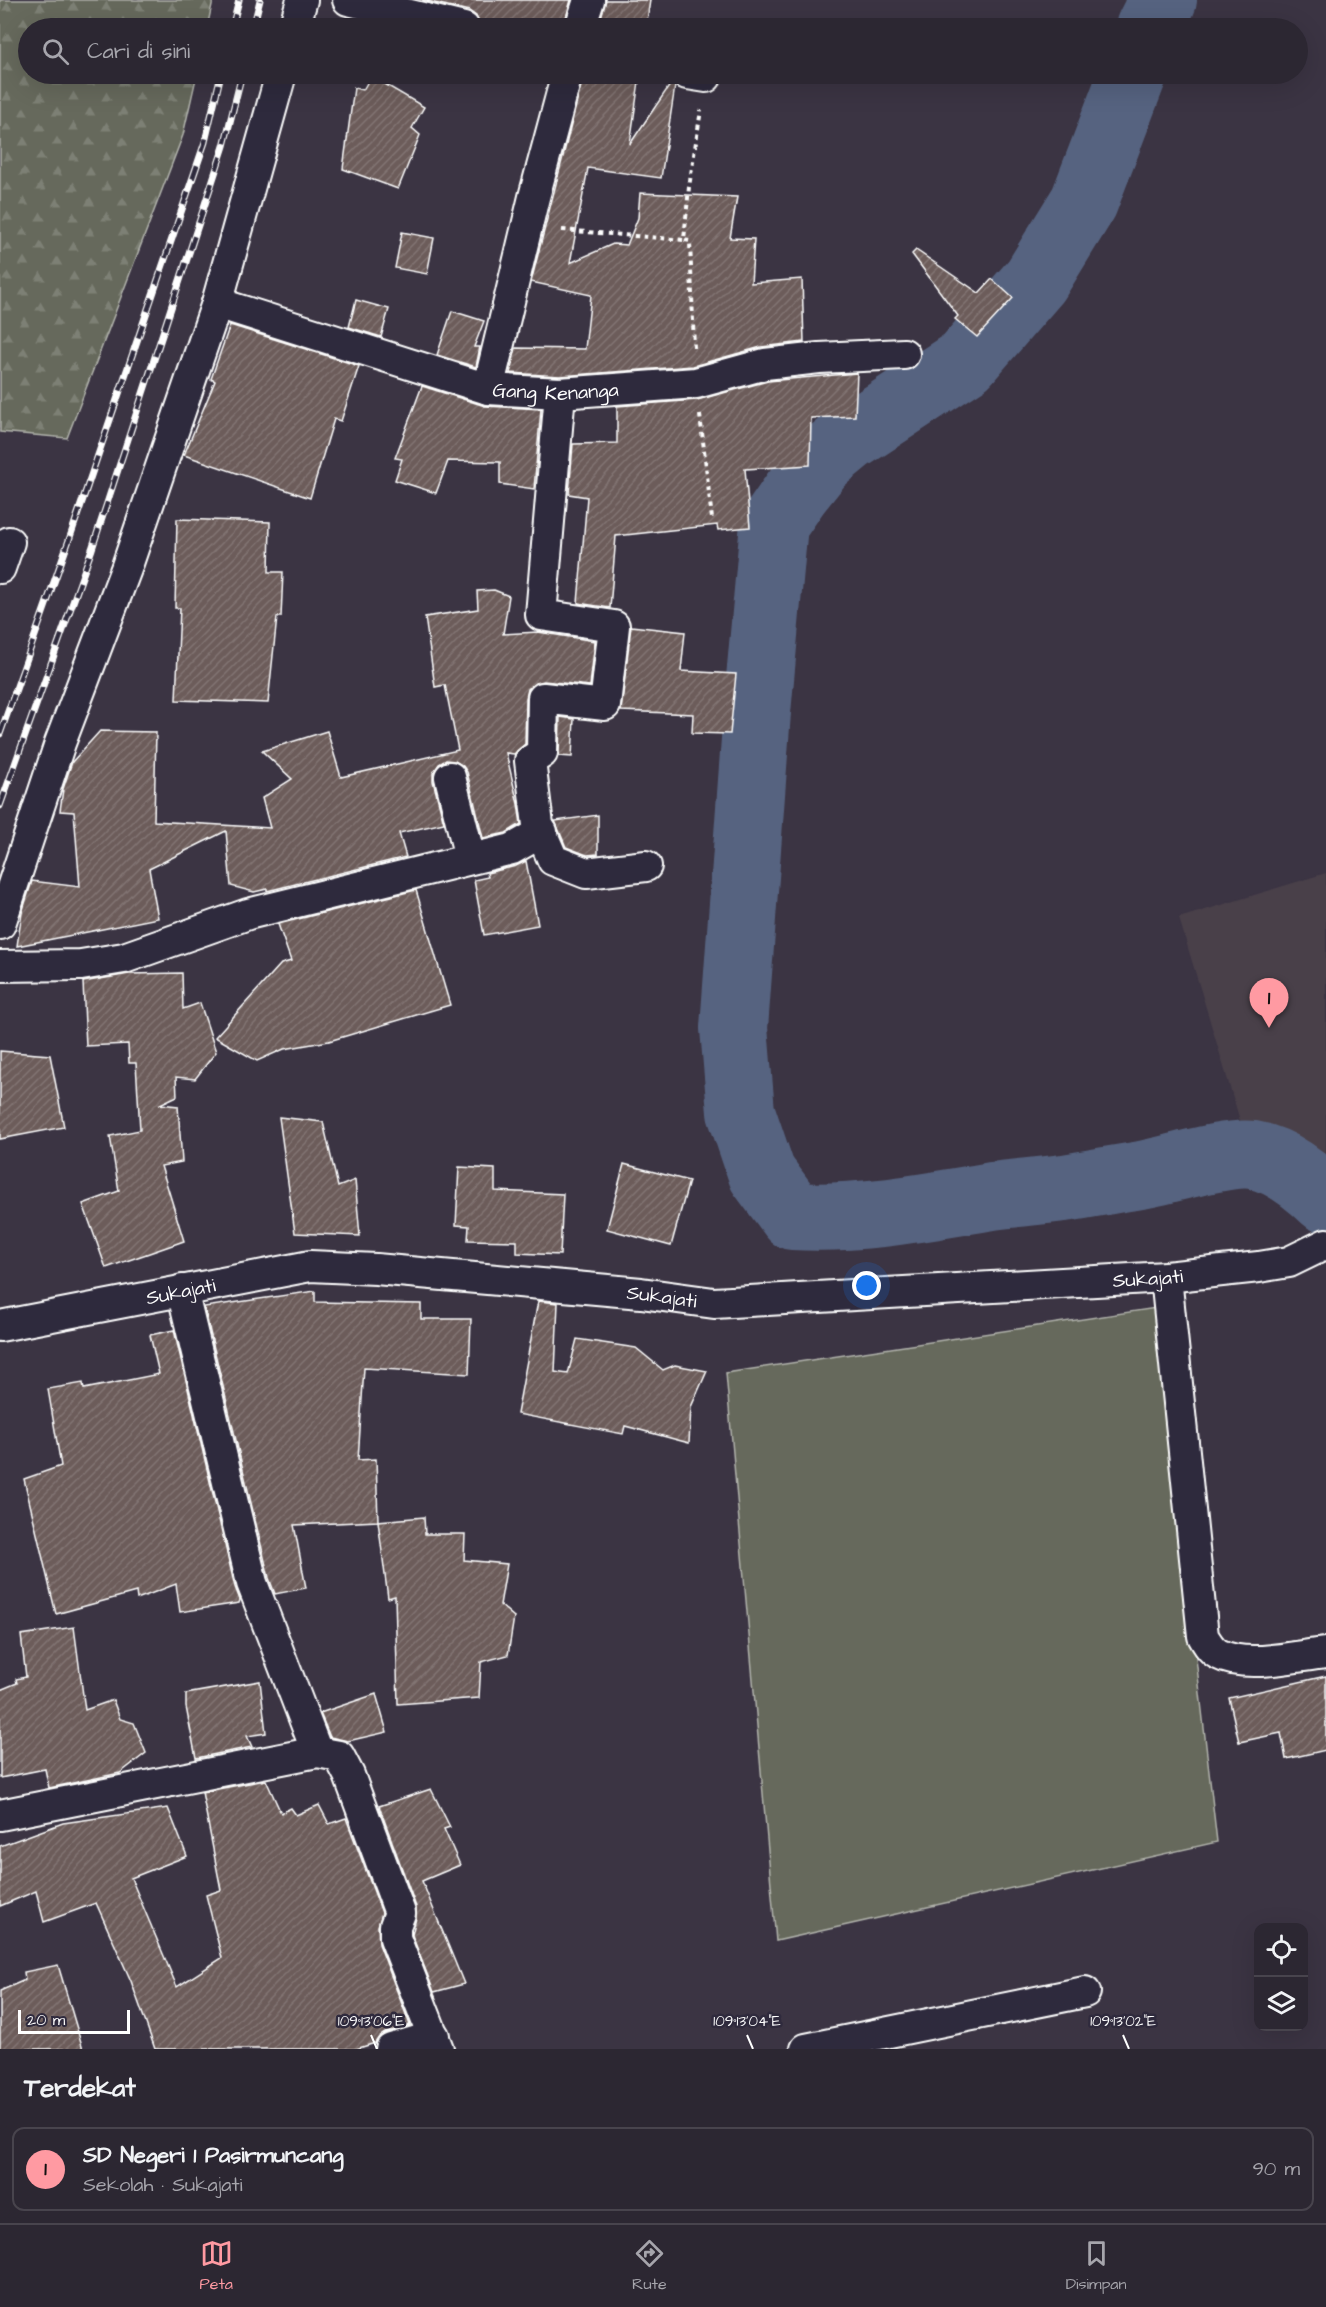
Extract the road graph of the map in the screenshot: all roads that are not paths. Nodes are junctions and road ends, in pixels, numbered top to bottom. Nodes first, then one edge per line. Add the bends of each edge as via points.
1 (302, 0) edge
2 (348, 0) edge
3 (589, 0) edge
4 (297, 18) edge
5 (423, 18) edge
6 (583, 18) edge
7 (278, 84) edge
8 (564, 84) edge
9 (217, 303) junction
10 (904, 354) dead end
11 (488, 389) junction
12 (560, 393) junction
13 (450, 777) dead end
14 (542, 832) junction
15 (470, 858) junction
16 (646, 866) dead end
17 (0, 924) edge
18 (0, 966) edge
19 (1326, 1244) edge
20 (1166, 1277) junction
21 (182, 1290) junction
22 (0, 1326) edge
23 (1326, 1653) edge
24 (317, 1752) junction
25 (0, 1815) edge
26 (1085, 1992) dead end
27 (436, 2043) edge
28 (391, 2049) edge
29 (806, 2049) edge

1 - 4 street
2 - 5 street
3 - 6 street
7 - 9 street
8 - 11 street
9 - 11 street, Gang Kenanga
9 - 17 street
10 - 12 street, Gang Kenanga via 765,364 696,383
11 - 12 street, Gang Kenanga
12 - 14 street via 541,615 614,626 605,705 543,698 542,753 530,761
13 - 15 street
14 - 15 street via 512,849
14 - 16 street via 553,860 586,873
15 - 18 street via 248,914 124,958 81,964
19 - 20 street, Sukajati via 1289,1262
20 - 21 street, Sukajati via 714,1302 310,1266
20 - 23 street via 1203,1636 1218,1654 1243,1662
21 - 22 street, Sukajati
21 - 24 street via 252,1583
24 - 25 street
24 - 27 street via 339,1756 349,1776 400,1913 394,1926 395,1938
26 - 29 street
27 - 28 street

